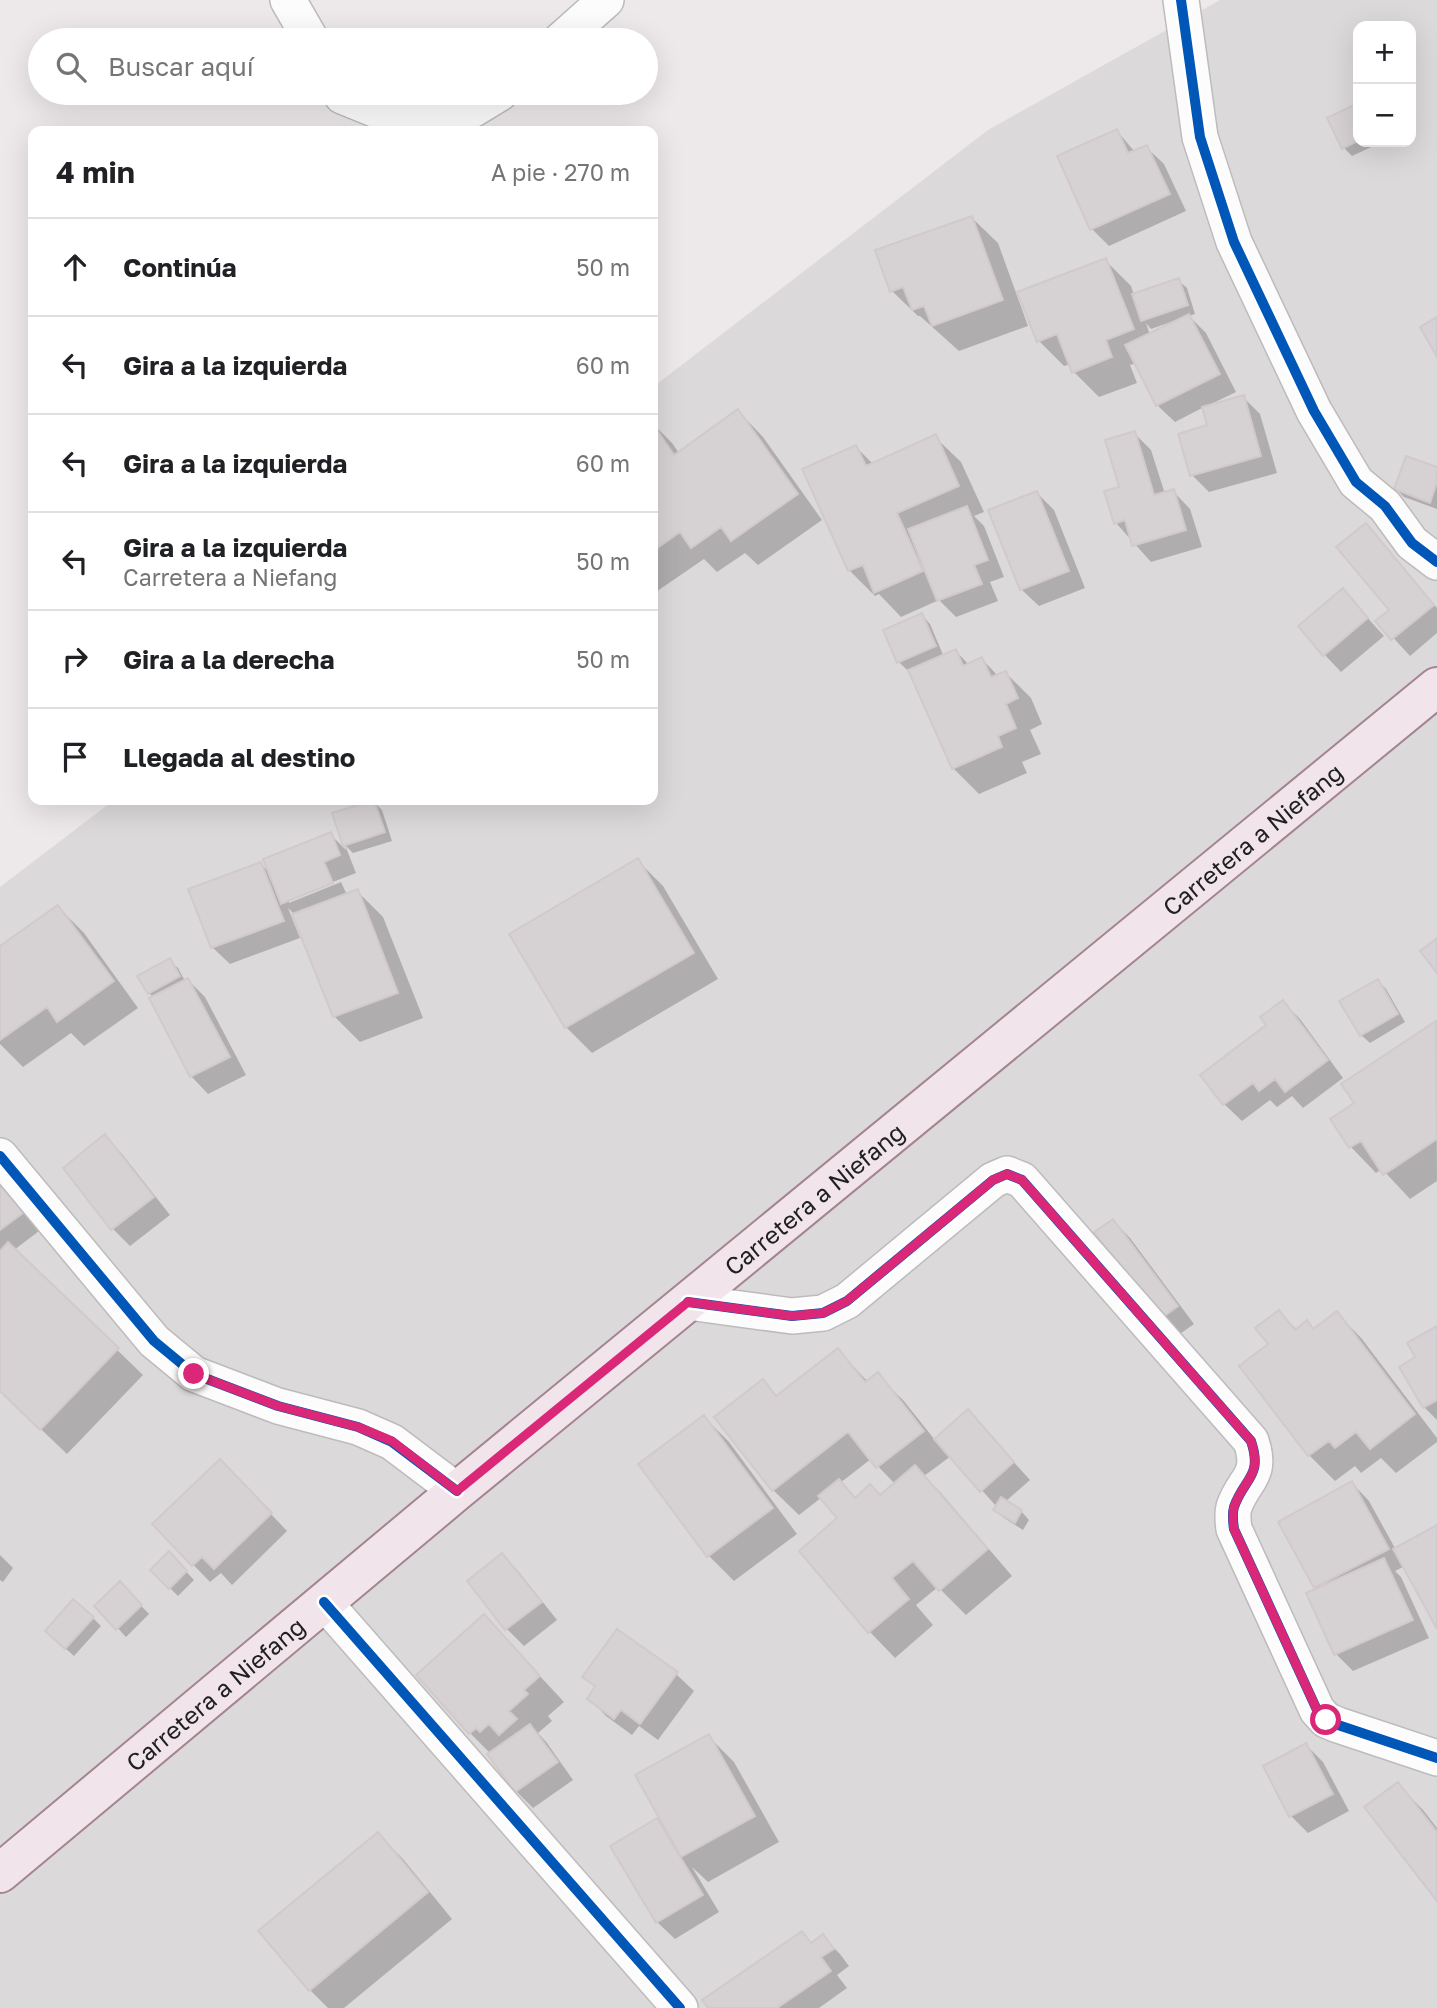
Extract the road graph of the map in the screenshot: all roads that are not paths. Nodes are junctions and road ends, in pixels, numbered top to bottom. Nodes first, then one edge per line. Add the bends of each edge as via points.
1 (288, 0) edge
2 (607, 0) edge
3 (1181, 0) edge
4 (304, 28) edge
5 (575, 28) edge
6 (364, 105) edge
7 (480, 105) edge
8 (1437, 562) edge
9 (1437, 687) edge
10 (0, 1156) edge
11 (688, 1302) junction
12 (457, 1491) junction
13 (324, 1602) junction
14 (1437, 1758) edge
15 (0, 1873) edge
16 (680, 2008) edge

1 - 4 street
2 - 5 street
3 - 8 street via 1200,137 1234,242 1314,411 1356,482 1385,506 1412,543
6 - 7 street via 396,118 428,120
9 - 11 main road, Carretera a Niefang
10 - 12 street via 154,1341 194,1374 392,1441
11 - 12 main road, Carretera a Niefang
11 - 14 street via 792,1316 823,1313 847,1301 993,1180 1007,1174 1022,1180 1251,1441 1255,1470 1234,1508 1234,1529 1317,1710 1338,1725
12 - 13 main road, Carretera a Niefang
13 - 15 main road, Carretera a Niefang
13 - 16 street

